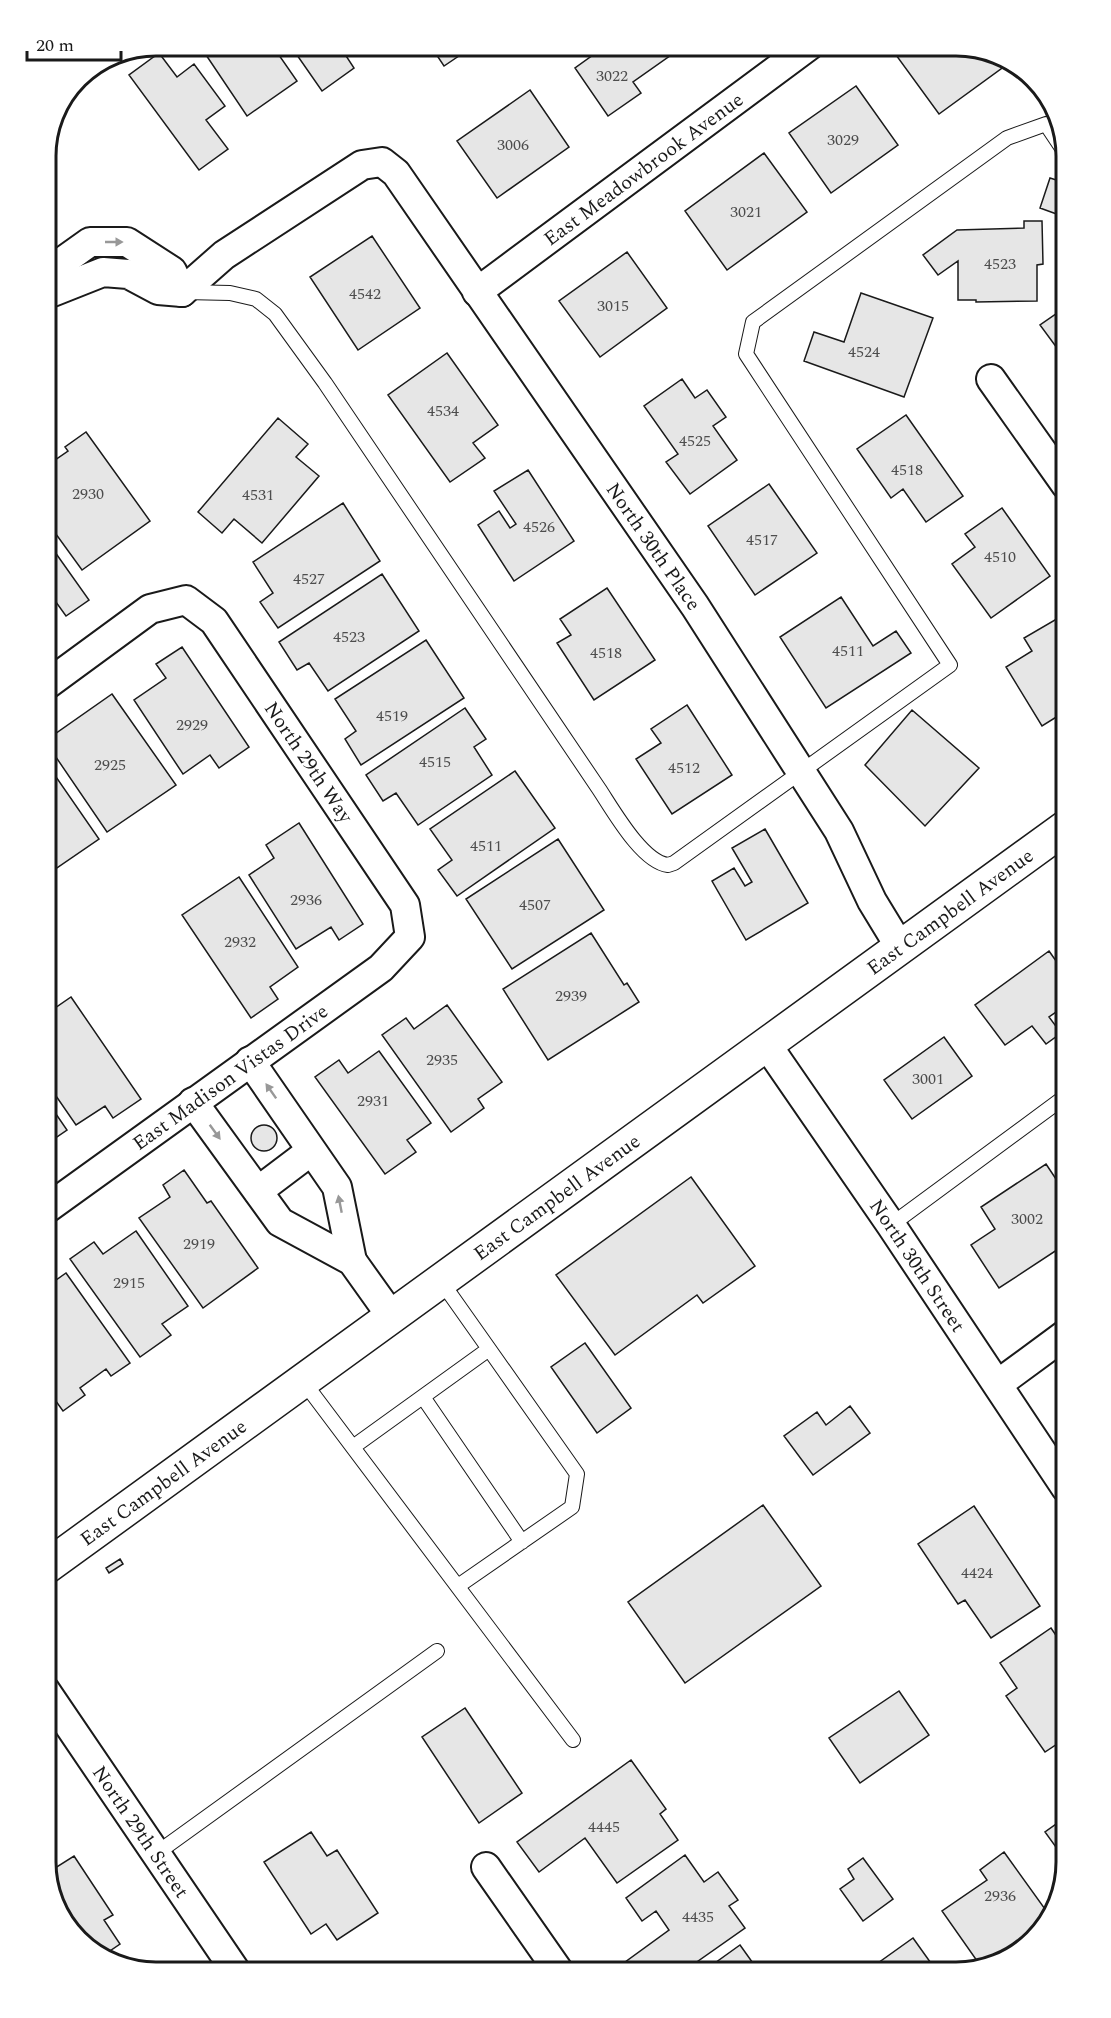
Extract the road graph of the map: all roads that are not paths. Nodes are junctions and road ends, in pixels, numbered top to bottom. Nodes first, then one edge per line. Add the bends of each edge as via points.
1 (795, 56) edge
2 (1054, 136) edge
3 (56, 266) edge
4 (56, 291) edge
5 (182, 292) junction
6 (477, 292) junction
7 (991, 379) dead end
8 (1056, 471) edge
9 (56, 678) edge
10 (802, 772) junction
11 (1056, 834) edge
12 (410, 937) joint
13 (900, 947) junction
14 (767, 1045) junction
15 (250, 1061) junction
16 (193, 1102) junction
17 (1056, 1103) edge
18 (311, 1151) junction
19 (258, 1191) junction
20 (56, 1202) edge
21 (891, 1225) junction
22 (352, 1262) junction
23 (441, 1281) junction
24 (392, 1317) junction
25 (1056, 1341) edge
26 (489, 1349) junction
27 (303, 1381) junction
28 (998, 1384) junction
29 (423, 1397) junction
30 (353, 1447) junction
31 (1056, 1473) edge
32 (522, 1542) junction
33 (56, 1560) edge
34 (458, 1587) junction
35 (437, 1651) dead end
36 (56, 1706) edge
37 (573, 1740) dead end
38 (157, 1852) junction
39 (486, 1867) dead end
40 (230, 1962) edge
41 (552, 1962) edge

1 - 6 street, East Meadowbrook Avenue
2 - 10 lane via 1046,124 1007,138 753,322 747,354 950,665
3 -> 5 street via 90,242 127,242 172,272
4 - 5 street via 103,272 128,273 158,290
5 - 6 street, North 30th Place via 224,255 362,165 382,162 396,173
5 - 10 lane via 256,298 275,315 599,789 652,858 665,865 674,863
6 - 10 street, North 30th Place via 695,606
7 - 8 street
9 - 12 street, North 29th Way via 150,609 186,600 214,621 405,905
10 - 13 street, North 30th Place via 839,831 872,901
11 - 13 street, East Campbell Avenue
12 - 15 street, East Madison Vistas Drive via 381,968
13 - 14 street, East Campbell Avenue
14 - 21 street, North 30th Street
14 - 23 street, East Campbell Avenue
15 - 16 street, East Madison Vistas Drive
18 -> 15 street
16 -> 19 street
16 - 20 street, East Madison Vistas Drive
17 - 21 lane
18 - 19 street
22 -> 18 street via 337,1187
19 - 22 street via 280,1222
21 - 28 street, North 30th Street
22 - 24 street
23 - 24 street, East Campbell Avenue
23 - 26 lane
24 - 27 street, East Campbell Avenue
25 - 28 street
26 - 29 lane
26 - 32 lane via 577,1474 572,1508
27 - 30 lane
27 - 33 street, East Campbell Avenue
28 - 31 street, North 30th Street
29 - 30 lane
29 - 32 lane
30 - 34 lane
32 - 34 lane
34 - 37 lane
35 - 38 lane
36 - 38 street, North 29th Street
38 - 40 street, North 29th Street
39 - 41 street

